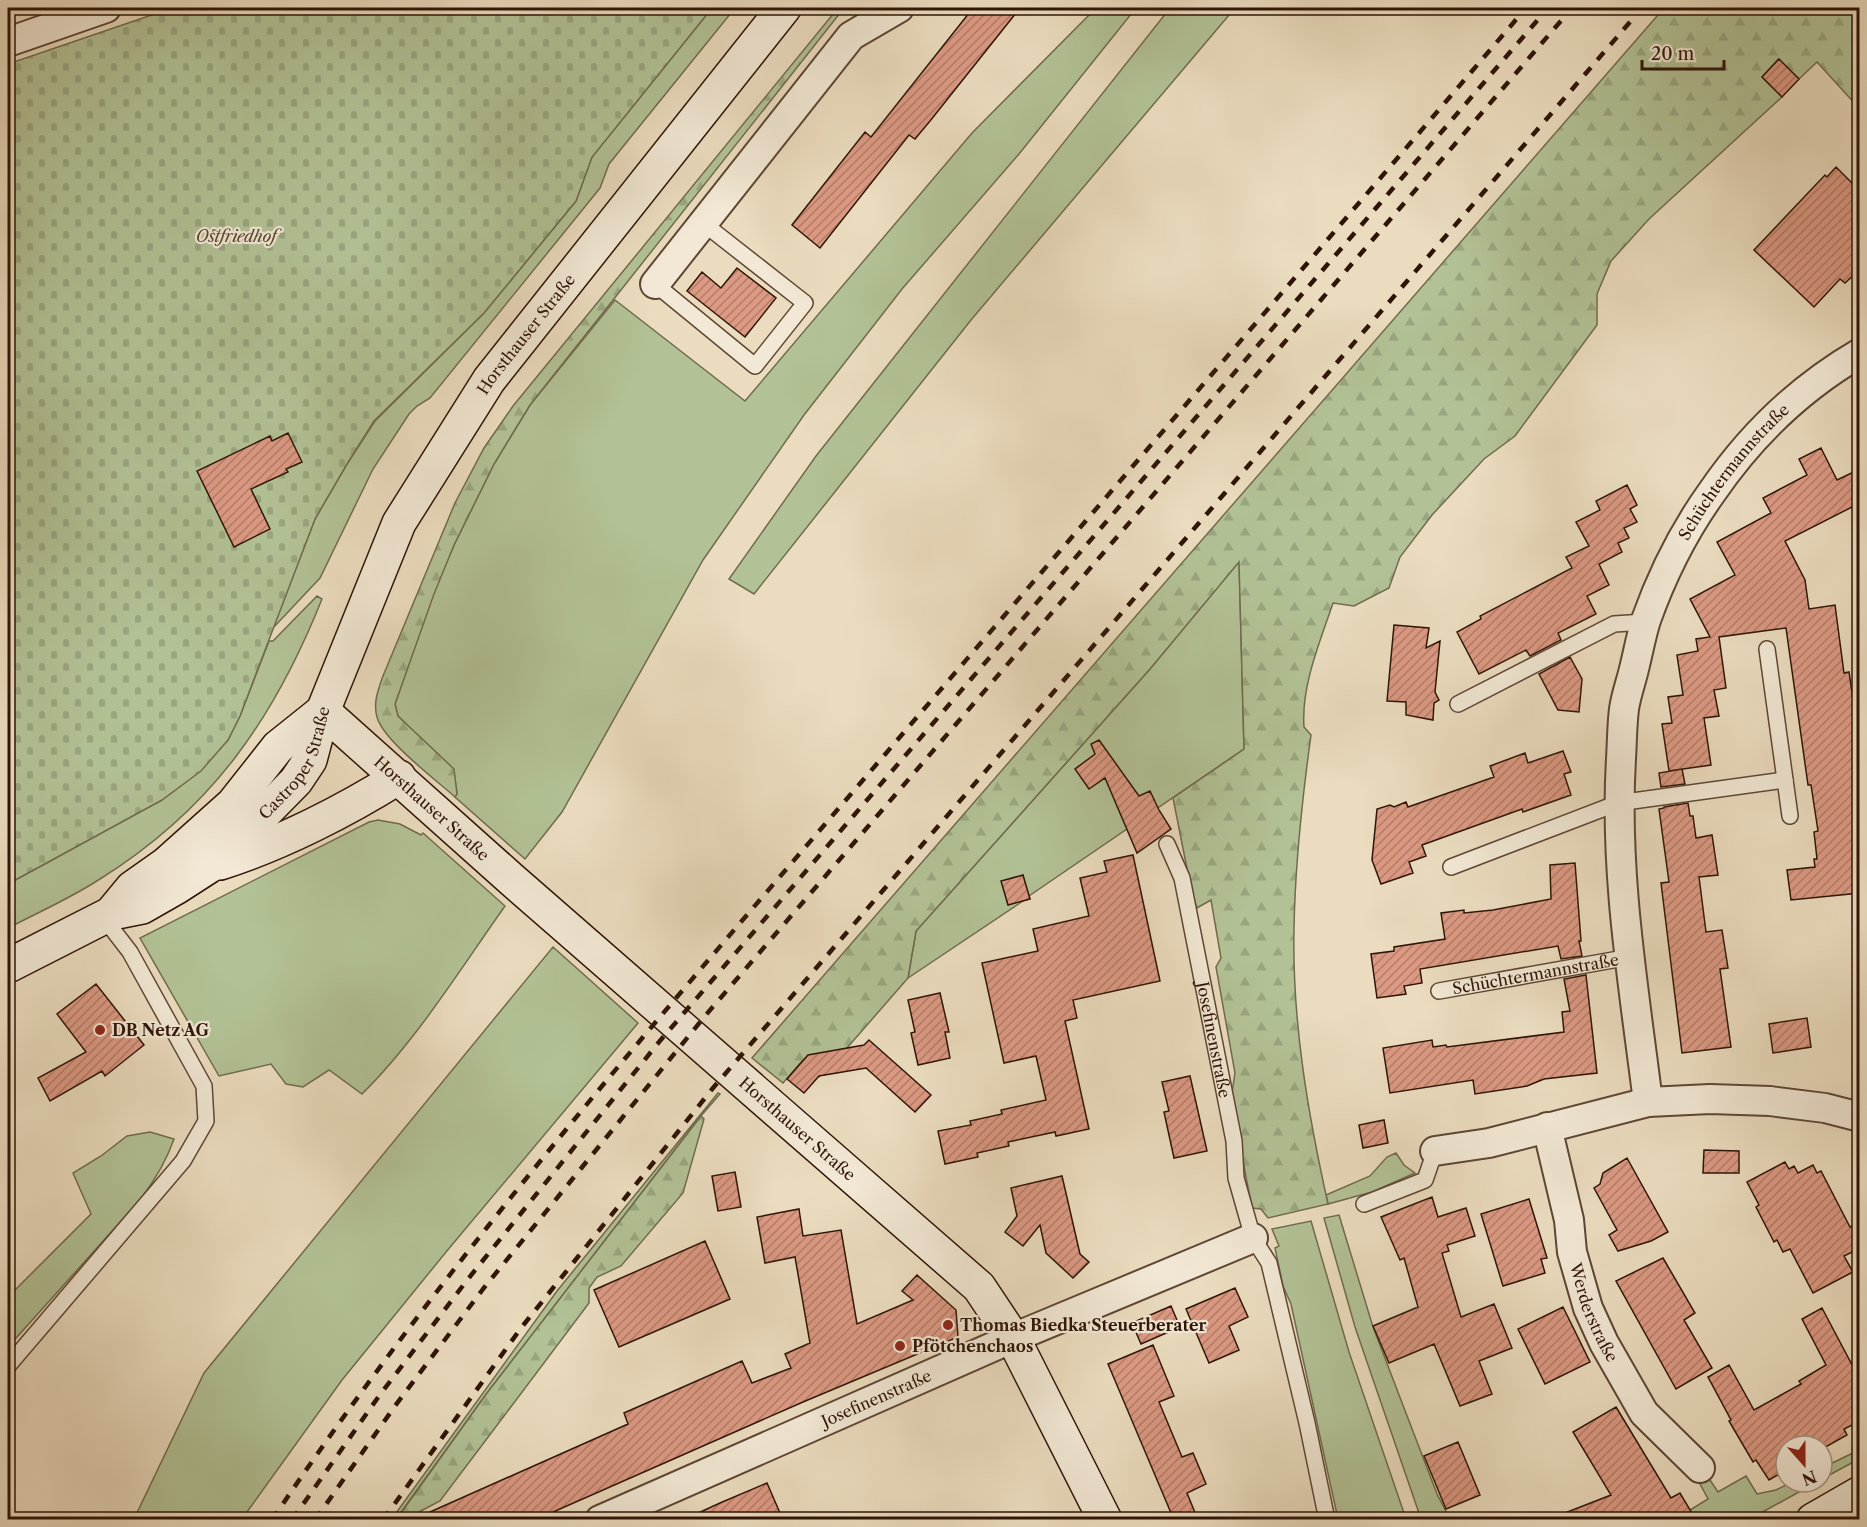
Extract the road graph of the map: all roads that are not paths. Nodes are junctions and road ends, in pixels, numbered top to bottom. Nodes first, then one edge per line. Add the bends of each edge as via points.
1 (106, 8) edge
2 (783, 8) edge
3 (899, 8) edge
4 (8, 42) edge
5 (703, 223) junction
6 (655, 284) joint
7 (1860, 353) edge
8 (1645, 622) junction
9 (1767, 649) dead end
10 (1458, 704) dead end
11 (323, 711) junction
12 (399, 777) junction
13 (1785, 780) junction
14 (1618, 803) junction
15 (1790, 816) dead end
16 (1167, 844) dead end
17 (208, 867) junction
18 (1451, 867) dead end
19 (107, 915) junction
20 (1630, 957) junction
21 (8, 966) edge
22 (1439, 991) dead end
23 (1648, 1102) junction
24 (1860, 1117) edge
25 (1547, 1127) junction
26 (1435, 1151) joint
27 (1364, 1204) dead end
28 (1253, 1238) junction
29 (1013, 1338) junction
30 (8, 1366) edge
31 (1700, 1468) dead end
32 (1860, 1493) edge
33 (600, 1520) edge
34 (1105, 1520) edge
35 (1327, 1520) edge
36 (1813, 1520) edge

1 - 4 street
2 - 11 main road, Horsthauser Straße via 489,380 399,523
3 - 5 street via 851,36
5 - 6 street
5 - 6 lane via 805,303 754,366
7 - 8 street, Schüchtermannstraße via 1788,403 1720,480 1691,522
8 - 10 lane via 1614,624
8 - 14 street, Schüchtermannstraße via 1624,709
9 - 13 lane
11 - 12 main road, Horsthauser Straße
11 - 17 main road, Castroper Straße via 310,760 296,781
11 - 19 main road, Castroper Straße via 278,747 233,804 166,864 132,888
12 - 17 main road via 257,851
12 - 29 main road, Horsthauser Straße via 979,1287
13 - 14 lane
13 - 15 lane
14 - 18 lane
14 - 20 street, Schüchtermannstraße
16 - 28 lane, Josefinenstraße via 1182,878 1234,1141 1236,1178
17 - 19 main road, Castroper Straße via 142,907
19 - 21 main road, Castroper Straße
19 - 30 lane via 204,1086 206,1121 183,1161
20 - 22 lane, Schüchtermannstraße
20 - 23 street, Schüchtermannstraße
23 - 24 street via 1770,1101
23 - 25 street
25 - 26 street via 1490,1143
25 - 31 street, Werderstraße via 1569,1220 1572,1252 1588,1308 1644,1413
26 - 27 lane via 1425,1179
28 - 29 street, Josefinenstraße
28 - 35 lane, Josefinenstraße via 1269,1263
29 - 33 street, Josefinenstraße
29 - 34 main road, Horsthauser Straße
32 - 36 main road

